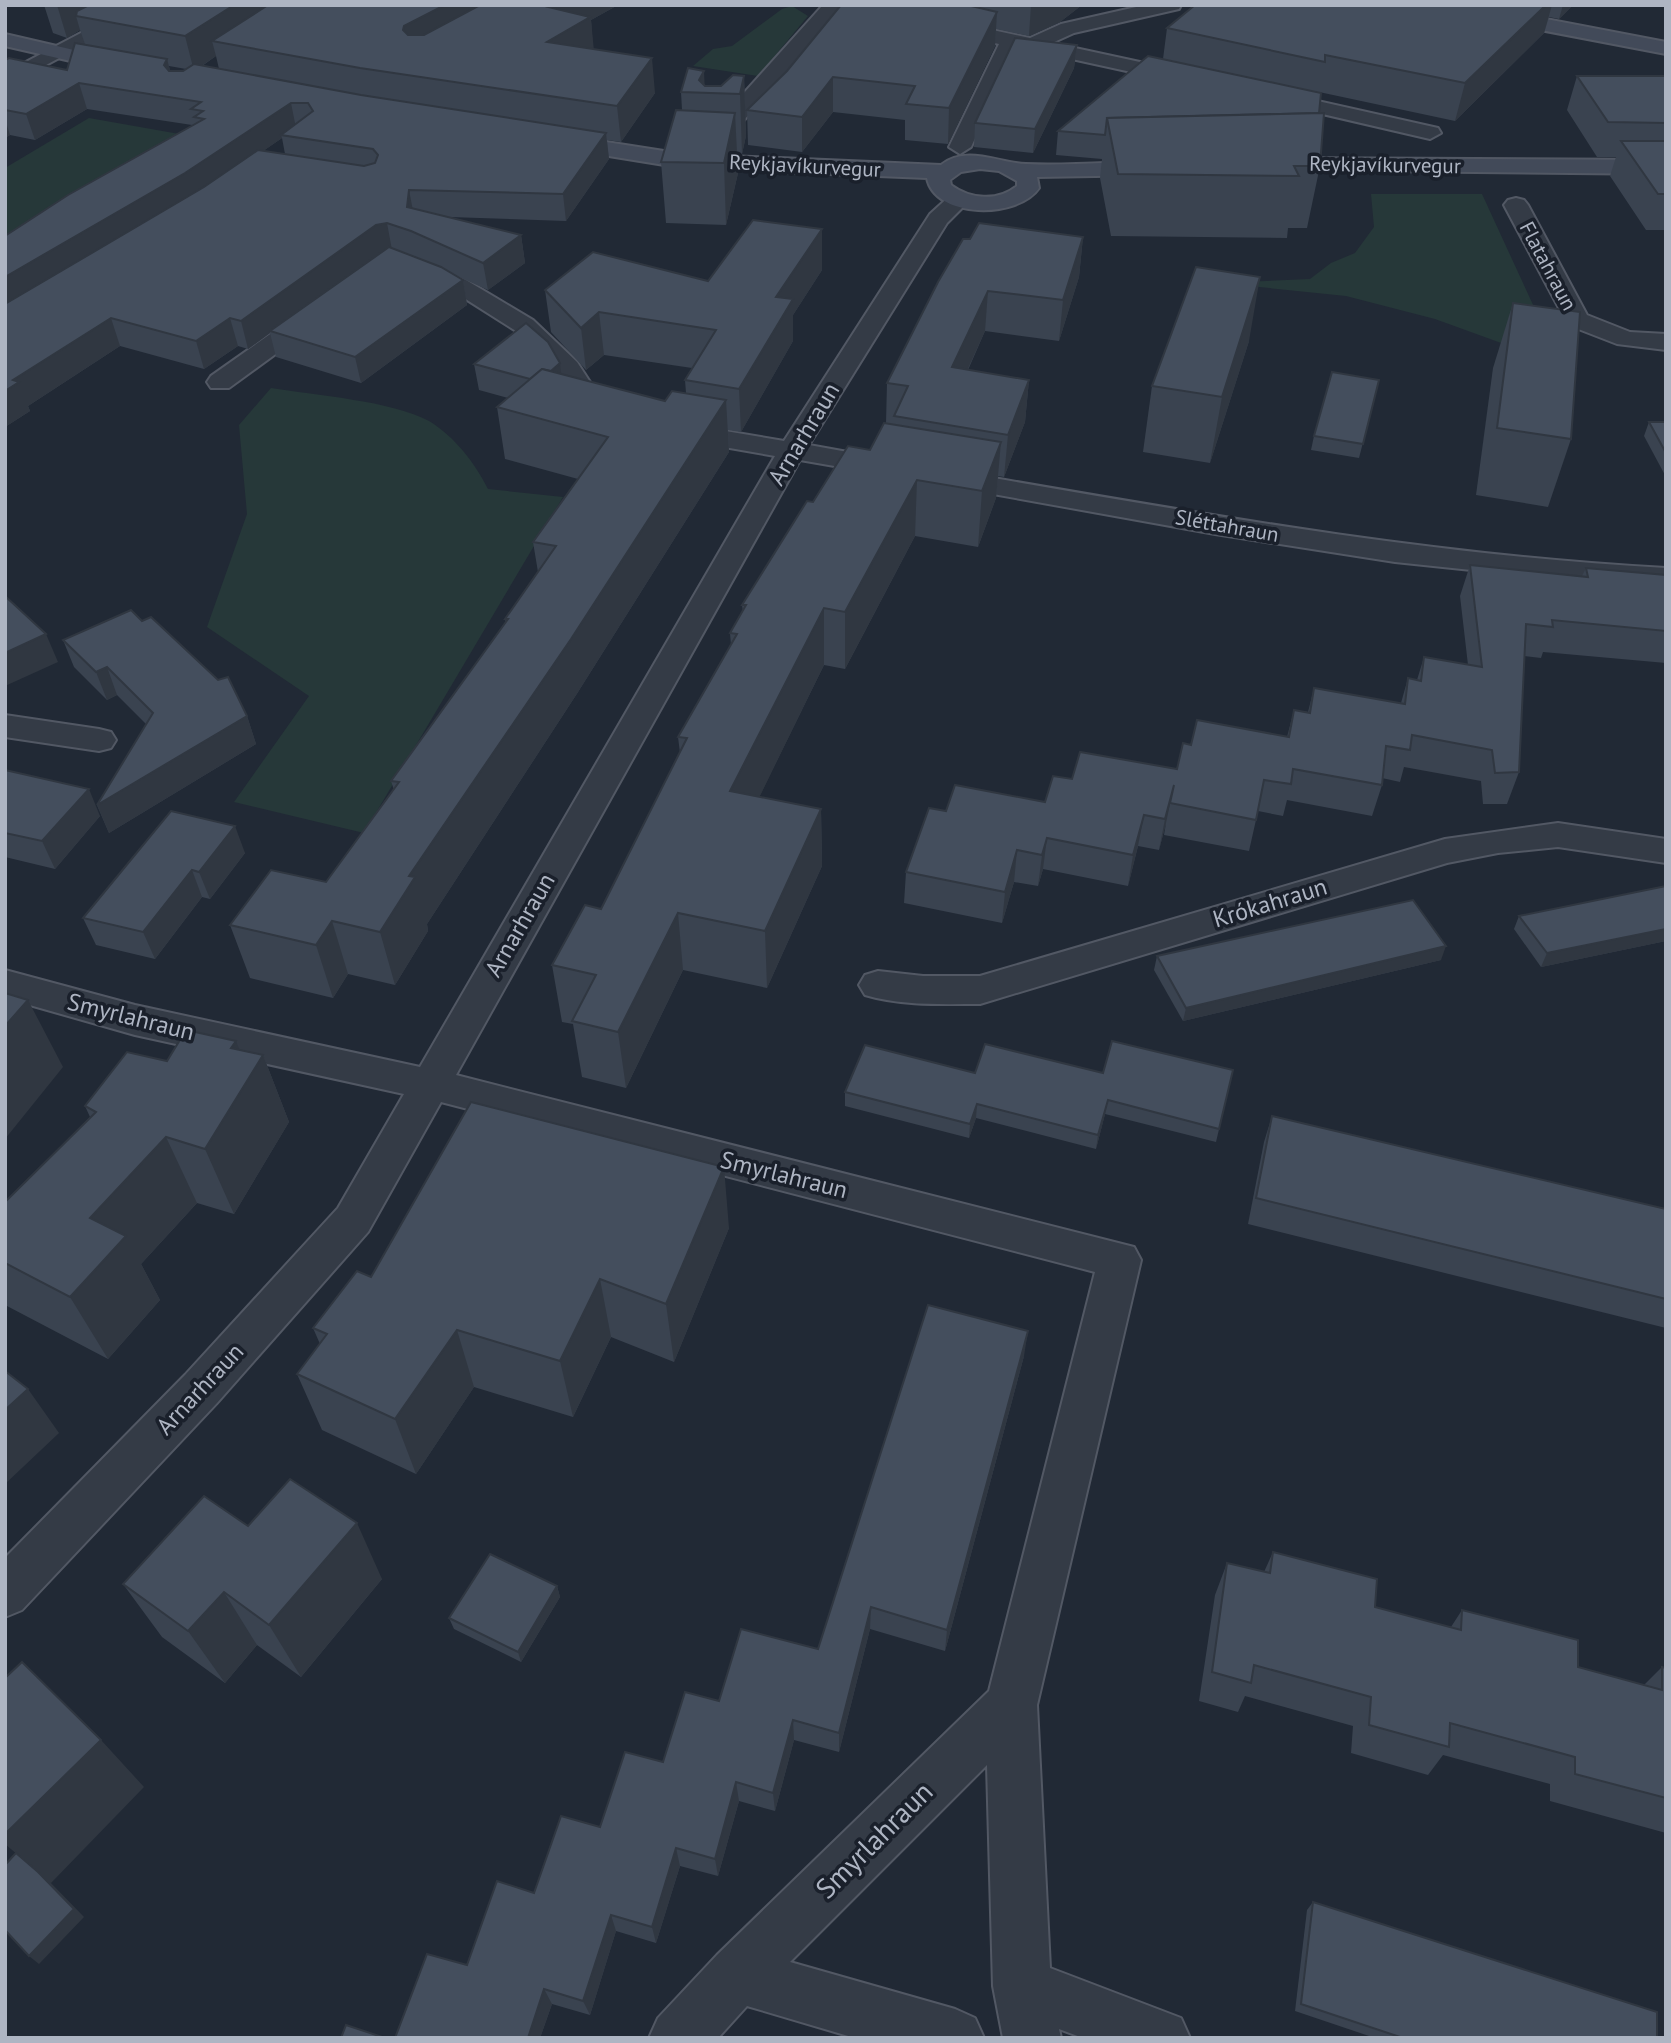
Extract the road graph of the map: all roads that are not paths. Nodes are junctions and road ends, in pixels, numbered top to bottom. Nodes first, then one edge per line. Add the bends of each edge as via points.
1 (149, 5) edge
2 (834, 5) edge
3 (849, 5) edge
4 (1171, 5) edge
5 (1441, 5) edge
6 (5, 40) edge
7 (1011, 40) junction
8 (1034, 44) junction
9 (1666, 48) edge
10 (5, 54) edge
11 (48, 59) junction
12 (145, 77) edge
13 (5, 81) edge
14 (1204, 82) edge
15 (1244, 91) edge
16 (1430, 133) dead end
17 (716, 138) edge
18 (532, 141) edge
19 (960, 147) dead end
20 (1666, 167) edge
21 (1169, 173) edge
22 (1666, 178) edge
23 (1024, 180) junction
24 (947, 185) junction
25 (1516, 205) dead end
26 (391, 260) edge
27 (337, 298) edge
28 (1666, 342) edge
29 (220, 382) dead end
30 (629, 423) edge
31 (656, 428) edge
32 (792, 450) junction
33 (1666, 577) edge
34 (5, 726) edge
35 (99, 740) dead end
36 (1666, 852) edge
37 (5, 984) edge
38 (878, 985) dead end
39 (429, 1084) junction
40 (5, 1593) edge
41 (1011, 1704) junction
42 (737, 1975) junction
43 (1026, 2012) edge
44 (678, 2038) edge
45 (956, 2038) edge
46 (1161, 2038) edge

1 - 11 street
2 - 17 street
3 - 7 street
4 - 8 street via 1068,28
5 - 9 main road
6 - 11 main road
7 - 8 street
7 - 19 street
8 - 14 street
10 - 11 main road
11 - 12 main road
11 - 13 street
15 - 16 street
18 - 24 main road, Reykjavíkurvegur via 682,169 831,174
20 - 22 main road, Reykjavíkurvegur via 1251,171
21 - 23 main road via 1085,181
23 - 24 main road, Reykjavíkurvegur via 1021,194 1004,201 977,202
23 - 24 main road via 1008,166 979,162 954,166
24 - 32 street, Arnarhraun via 938,219
25 - 28 street, Flatahraun via 1577,320 1626,339
26 - 30 street via 456,285 515,320 563,361 577,382 583,408 602,419
27 - 29 street
31 - 32 street, Sléttahraun
32 - 33 street, Sléttahraun via 1263,533 1486,565
32 - 39 street, Arnarhraun
34 - 35 street
36 - 38 street, Krókahraun via 1558,835 1498,841 1445,851 980,990
37 - 39 street, Smyrlahraun via 135,1020
39 - 40 street, Arnarhraun via 353,1220 201,1389
39 - 41 street, Smyrlahraun via 1119,1260
41 - 42 street, Smyrlahraun
41 - 43 street, Smyrlahraun
42 - 44 street, Smyrlahraun
42 - 45 street
43 - 46 street, Smyrlahraun

